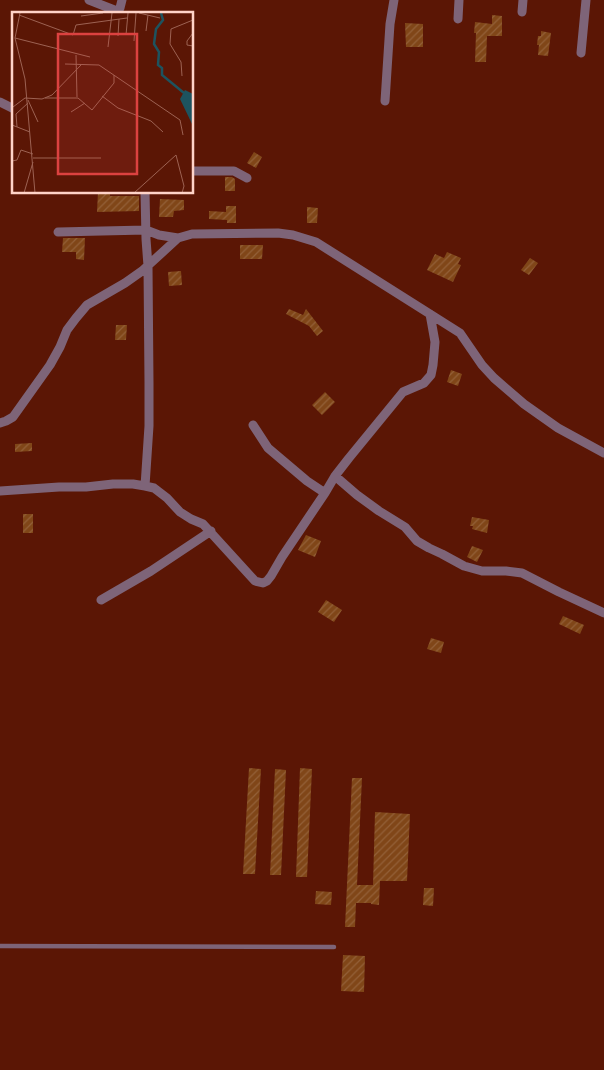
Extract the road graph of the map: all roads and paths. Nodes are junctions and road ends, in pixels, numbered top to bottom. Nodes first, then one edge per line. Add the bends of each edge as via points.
1 (89, 0) edge
2 (122, 0) edge
3 (394, 0) edge
4 (459, 0) edge
5 (522, 0) edge
6 (586, 0) edge
7 (522, 12) dead end
8 (458, 19) dead end
9 (581, 53) dead end
10 (385, 101) dead end
11 (0, 102) edge
12 (12, 108) edge
13 (194, 171) edge
14 (247, 178) dead end
15 (145, 194) edge
16 (146, 230) junction
17 (58, 232) dead end
18 (178, 238) junction
19 (148, 266) junction
20 (430, 314) junction
21 (0, 423) edge
22 (253, 425) dead end
23 (604, 453) edge
24 (335, 476) junction
25 (145, 486) junction
26 (0, 491) edge
27 (325, 493) junction
28 (210, 532) junction
29 (101, 600) dead end
30 (604, 613) edge
31 (0, 946) edge
32 (334, 947) dead end

1 - 2 street via 117,10
3 - 10 street
4 - 8 street
5 - 7 street
6 - 9 street
11 - 12 street
13 - 14 street via 234,171
15 - 16 street
16 - 17 street
16 - 18 street
16 - 19 street
18 - 19 street
18 - 20 street via 192,234 293,235 316,242
19 - 21 street via 87,305 67,330 50,365 13,417
19 - 25 street via 149,426
20 - 23 street via 460,333 482,365 524,404 558,428
20 - 24 street via 435,342 430,375 424,383 403,392
22 - 27 street via 268,448
24 - 27 street
24 - 30 street via 379,511 405,526 418,541 464,566 482,571 522,573
25 - 26 street via 113,484
25 - 28 street via 154,488 180,512 203,524
27 - 28 street via 268,582 263,584 255,581
28 - 29 street
31 - 32 lane

